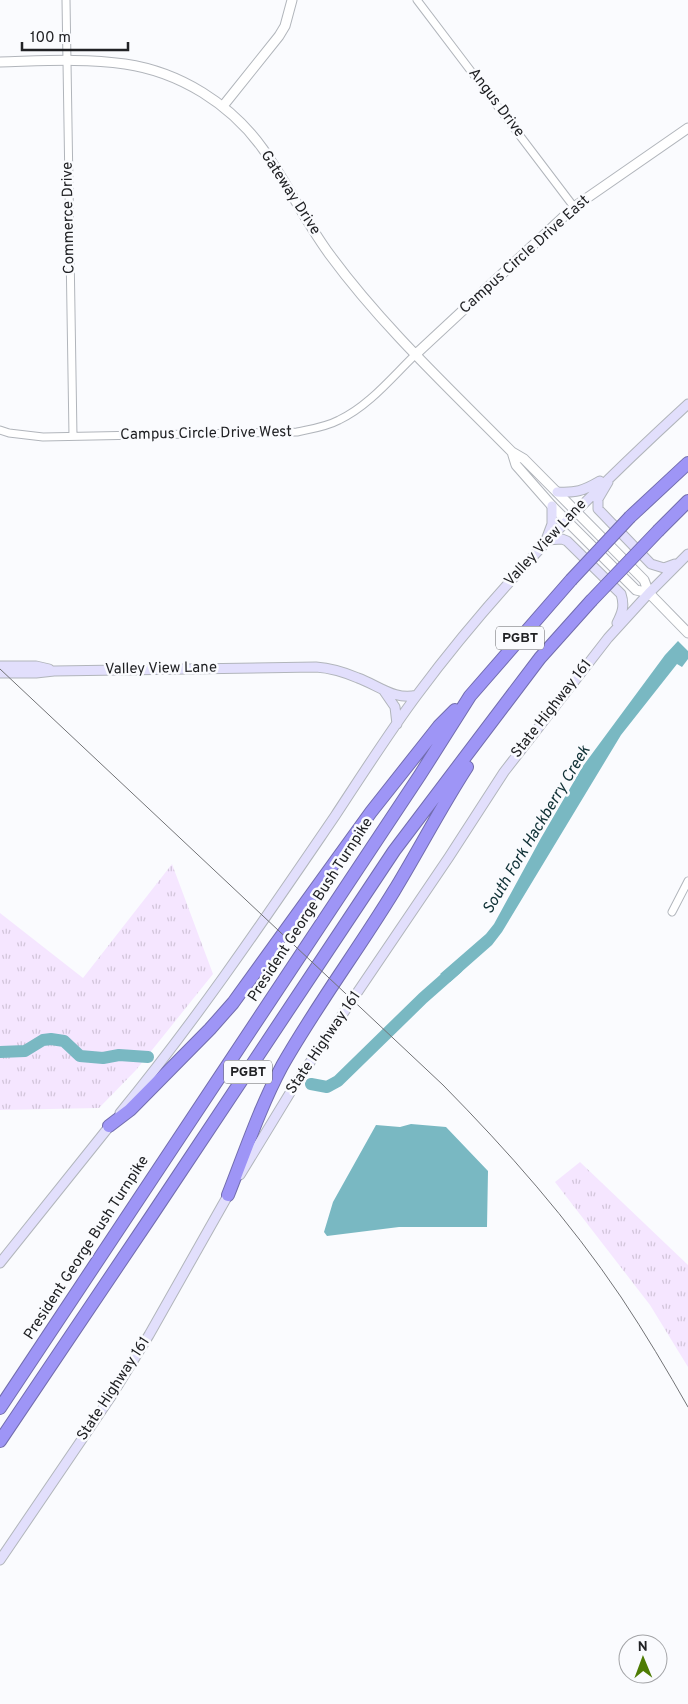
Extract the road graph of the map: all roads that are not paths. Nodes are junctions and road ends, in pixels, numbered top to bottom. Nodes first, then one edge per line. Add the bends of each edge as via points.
1 (66, 0) edge
2 (292, 0) edge
3 (416, 0) edge
4 (67, 61) junction
5 (0, 62) edge
6 (223, 106) junction
7 (688, 128) edge
8 (574, 207) junction
9 (416, 354) junction
10 (688, 404) edge
11 (0, 430) edge
12 (73, 436) junction
13 (512, 452) junction
14 (688, 463) edge
15 (613, 473) junction
16 (557, 492) junction
17 (688, 500) edge
18 (552, 506) junction
19 (576, 510) junction
20 (566, 521) junction
21 (546, 540) junction
22 (688, 554) edge
23 (679, 563) junction
24 (649, 593) junction
25 (688, 634) edge
26 (608, 638) junction
27 (0, 666) edge
28 (54, 670) junction
29 (0, 674) edge
30 (384, 691) junction
31 (417, 695) junction
32 (470, 696) junction
33 (502, 708) junction
34 (397, 724) junction
35 (688, 882) edge
36 (672, 912) dead end
37 (109, 1126) junction
38 (228, 1195) junction
39 (0, 1263) edge
40 (0, 1408) edge
41 (0, 1441) edge
42 (0, 1560) edge

1 - 4 street, Commerce Drive
2 - 6 street via 279,36
3 - 8 street, Angus Drive
4 - 5 street, Gateway Drive
4 - 6 street, Gateway Drive via 125,64 152,70 204,93
4 - 12 street, Commerce Drive
6 - 9 street, Gateway Drive via 262,148 329,254
7 - 8 street, Campus Circle Drive East
8 - 9 street, Campus Circle Drive East
9 - 12 street, Campus Circle Drive West via 360,407 320,427 280,433
9 - 13 street, Gateway Drive
10 - 15 main road, Valley View Lane
11 - 12 street, Campus Circle Drive West via 35,437
13 - 16 street, Gateway Drive via 524,459
13 - 18 street, Gateway Drive via 516,465
14 - 32 highway, President George Bush Turnpike / PGBT, bridge via 630,517 571,580
15 - 16 main road via 586,490
15 - 19 main road, Valley View Lane
15 - 23 main road via 598,499 598,509 651,564 664,568
16 - 19 street, Gateway Drive
17 - 33 highway, PGBT, bridge via 540,658
18 - 20 street, Gateway Drive
18 - 21 main road via 552,524
19 - 20 main road, Valley View Lane
19 - 24 street, Gateway Drive via 644,580
20 - 21 main road, Valley View Lane
20 - 24 street, Gateway Drive via 636,590
21 - 26 main road via 567,541 620,594 623,612
21 - 31 main road, Valley View Lane via 492,600
22 - 23 main road, State Highway 161
23 - 24 main road, State Highway 161
24 - 25 street, Gateway Drive
24 - 26 main road, State Highway 161
26 - 38 main road, State Highway 161 via 504,772 296,1083
27 - 28 main road, Valley View Lane via 36,666
28 - 29 main road, Valley View Lane
28 - 30 main road, Valley View Lane via 316,667 344,672
30 - 31 main road, Valley View Lane via 400,696
30 - 34 main road via 395,707
31 - 34 main road
32 - 37 highway via 439,726 371,812 233,1003 130,1110
32 - 40 highway, President George Bush Turnpike / PGBT
33 - 38 highway via 394,891 286,1059 267,1095
33 - 41 highway, PGBT via 394,851
34 - 37 main road via 199,1012
35 - 36 street
37 - 39 main road
38 - 42 main road, State Highway 161 via 110,1398

